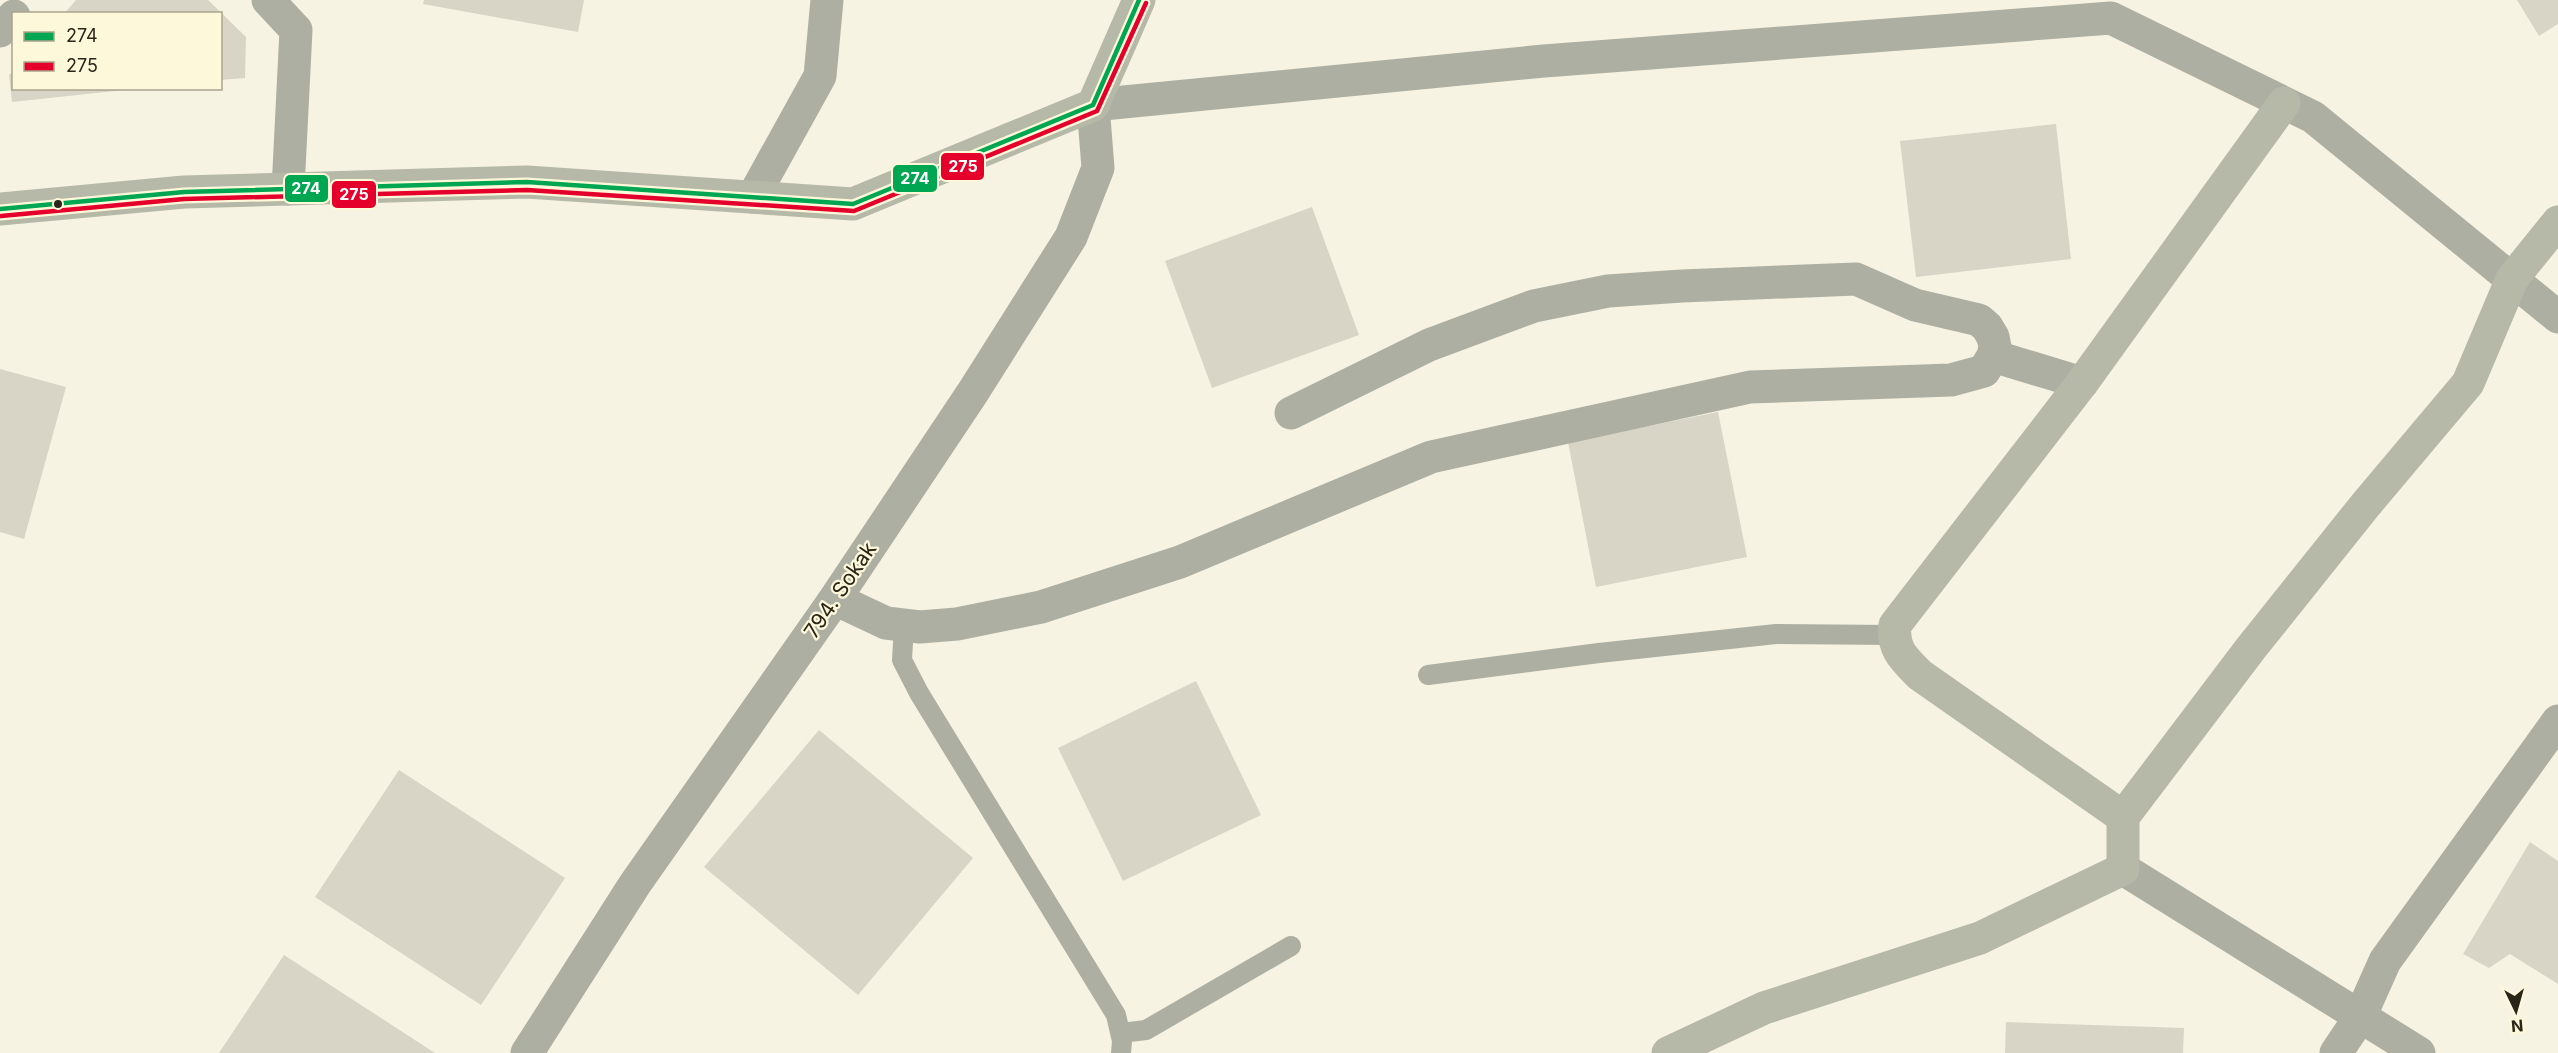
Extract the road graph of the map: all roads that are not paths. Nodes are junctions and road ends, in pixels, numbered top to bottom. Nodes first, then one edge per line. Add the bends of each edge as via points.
1 (28, 0) edge
2 (268, 0) edge
3 (827, 0) edge
4 (1139, 0) edge
5 (2118, 9) edge
6 (18, 12) edge
7 (12, 18) edge
8 (0, 31) edge
9 (2284, 103) junction
10 (1093, 105) junction
11 (288, 189) junction
12 (753, 197) junction
13 (0, 209) edge
14 (2558, 222) edge
15 (2512, 279) junction
16 (2558, 316) edge
17 (1993, 356) junction
18 (2082, 383) junction
19 (1291, 412) dead end
20 (835, 599) junction
21 (904, 625) junction
22 (1893, 635) junction
23 (1428, 675) dead end
24 (2558, 721) edge
25 (2124, 817) junction
26 (2123, 869) junction
27 (1291, 946) dead end
28 (2360, 1017) junction
29 (1121, 1043) edge
30 (527, 1053) edge
31 (1668, 1053) edge
32 (2336, 1053) edge
33 (2419, 1053) edge

1 - 6 street
2 - 11 street via 296,30
3 - 12 street via 820,76
4 - 10 street
5 - 9 street
5 - 10 street
7 - 8 street
9 - 15 street via 2313,117
9 - 18 street
10 - 12 street via 853,204
10 - 20 street, 794. Sokak via 1098,168 1071,237
11 - 12 street via 527,183
11 - 13 street via 184,192
14 - 15 street
15 - 16 street
15 - 25 street via 2468,383 2251,648
17 - 18 street
17 - 19 street via 1993,337 1979,320 1915,305 1856,279 1608,291 1534,306 1440,341
17 - 21 street via 1984,371 1950,380 1750,387 1431,457 1180,562 1041,607 957,624
18 - 22 street via 1895,625
20 - 21 street via 886,623
20 - 30 street, 794. Sokak via 635,884
21 - 29 lane via 902,660 1116,1014
22 - 23 lane via 1776,634
22 - 25 street via 1898,652 1920,675
24 - 28 street via 2385,961
25 - 26 street
26 - 28 street
26 - 31 street via 1980,938 1764,1008
27 - 29 lane
28 - 32 street
28 - 33 street

